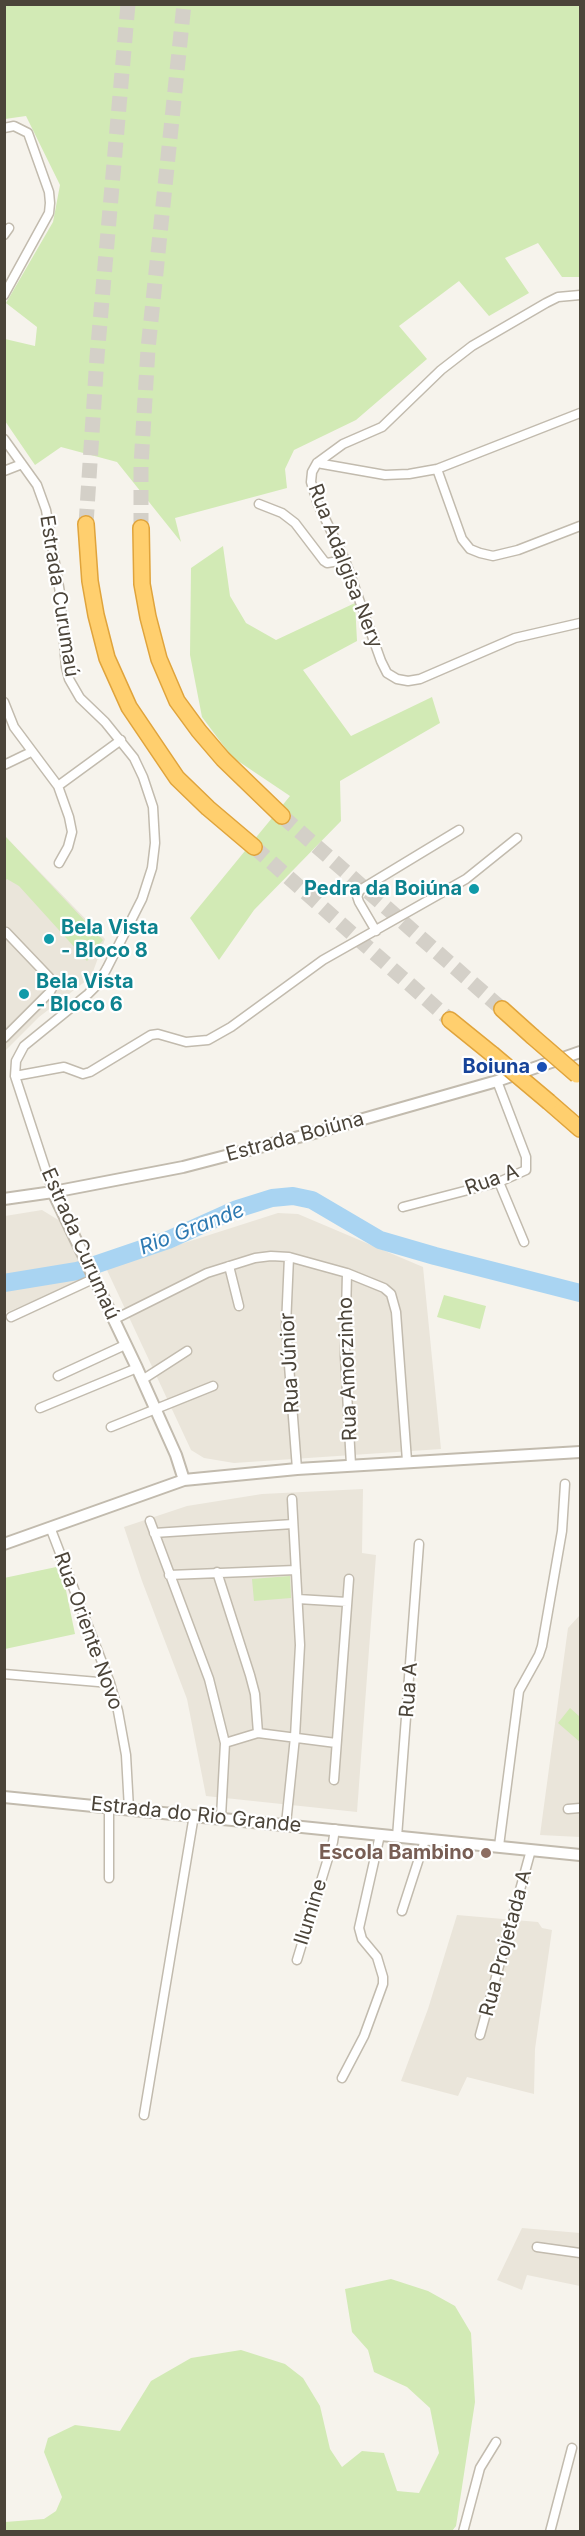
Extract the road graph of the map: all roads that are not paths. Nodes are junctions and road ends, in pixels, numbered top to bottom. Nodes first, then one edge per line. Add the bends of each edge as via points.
1 (4, 128) edge
2 (4, 295) edge
3 (580, 295) edge
4 (580, 413) edge
5 (4, 439) edge
6 (317, 463) junction
7 (22, 464) junction
8 (437, 469) junction
9 (4, 471) edge
10 (259, 504) dead end
11 (86, 524) tunnel mouth
12 (580, 526) edge
13 (141, 528) tunnel mouth
14 (345, 560) junction
15 (580, 623) edge
16 (4, 702) edge
17 (121, 740) junction
18 (31, 752) junction
19 (4, 765) edge
20 (58, 786) junction
21 (282, 816) tunnel mouth
22 (459, 830) dead end
23 (517, 838) dead end
24 (254, 847) tunnel mouth
25 (59, 863) dead end
26 (376, 931) junction
27 (6, 932) edge
28 (502, 1009) tunnel mouth
29 (450, 1020) tunnel mouth
30 (4, 1038) edge
31 (580, 1052) edge
32 (15, 1076) junction
33 (579, 1077) edge
34 (497, 1081) junction
35 (580, 1129) edge
36 (500, 1182) junction
37 (53, 1192) junction
38 (4, 1199) edge
39 (403, 1207) dead end
40 (524, 1242) dead end
41 (289, 1257) junction
42 (229, 1266) junction
43 (346, 1273) junction
44 (92, 1276) junction
45 (239, 1306) dead end
46 (11, 1317) dead end
47 (112, 1320) junction
48 (125, 1345) junction
49 (187, 1351) dead end
50 (136, 1368) junction
51 (58, 1376) dead end
52 (142, 1380) junction
53 (213, 1386) dead end
54 (40, 1408) dead end
55 (155, 1411) junction
56 (111, 1427) dead end
57 (580, 1452) edge
58 (407, 1461) junction
59 (351, 1465) junction
60 (297, 1469) junction
61 (184, 1480) junction
62 (565, 1484) dead end
63 (292, 1499) dead end
64 (150, 1521) dead end
65 (293, 1524) junction
66 (50, 1527) junction
67 (154, 1533) junction
68 (6, 1540) edge
69 (419, 1544) dead end
70 (296, 1570) junction
71 (217, 1572) junction
72 (169, 1575) junction
73 (349, 1579) dead end
74 (298, 1599) junction
75 (347, 1602) junction
76 (4, 1674) edge
77 (110, 1683) junction
78 (258, 1733) junction
79 (295, 1737) junction
80 (225, 1743) junction
81 (336, 1743) junction
82 (334, 1780) dead end
83 (4, 1797) edge
84 (109, 1807) junction
85 (580, 1808) edge
86 (129, 1809) junction
87 (568, 1809) dead end
88 (194, 1815) junction
89 (221, 1817) junction
90 (286, 1824) junction
91 (334, 1829) junction
92 (380, 1835) junction
93 (397, 1837) junction
94 (424, 1840) junction
95 (499, 1846) junction
96 (531, 1850) junction
97 (580, 1853) edge
98 (109, 1878) dead end
99 (402, 1911) dead end
100 (297, 1960) dead end
101 (480, 2035) dead end
102 (342, 2078) dead end
103 (144, 2115) dead end
104 (537, 2247) dead end
105 (580, 2253) edge
106 (496, 2442) dead end
107 (572, 2448) dead end
108 (463, 2532) edge
109 (550, 2532) edge

1 - 2 street via 14,126 28,133 50,203 39,234
3 - 6 street, Rua Adalgisa Nery via 558,297 472,346 382,427 343,444
4 - 8 street
5 - 7 street, Estrada Curumaú
6 - 8 street via 385,475
6 - 14 street, Rua Adalgisa Nery via 311,482
7 - 9 street
7 - 17 street, Estrada Curumaú via 37,486 46,510 69,679 80,698
8 - 12 street via 462,539 480,553 493,556 518,550
10 - 14 street via 282,513 296,524 327,563
11 - 24 highway via 90,580 106,658 129,707 177,778
13 - 21 highway via 142,584 148,617 159,659 177,701 223,759
14 - 15 street, Rua Adalgisa Nery via 381,661 387,673 397,679 420,679 515,638
16 - 18 street via 14,727
17 - 20 street
17 - 32 street, Estrada Curumaú via 143,777 153,807 155,843 146,889 98,984 24,1046 16,1061
18 - 19 street
18 - 20 street
20 - 25 street via 72,832 69,847
22 - 26 street via 360,890 358,902
23 - 26 street via 466,879
26 - 32 street via 323,960 208,1040 186,1042 151,1035 90,1072 83,1074 64,1067
27 - 30 street via 53,986
28 - 33 highway, bridge
29 - 35 highway, bridge
31 - 34 street, Estrada Boiúna
32 - 37 street, Estrada Curumaú
34 - 36 street, Rua A via 528,1165 523,1173
34 - 37 street, Estrada Boiúna via 183,1167
36 - 39 street, Rua A
36 - 40 street
37 - 38 street, Estrada Boiúna
37 - 44 street, Estrada Curumaú
41 - 42 street via 255,1258
41 - 43 street
41 - 60 street, Rua Júnior via 286,1326
42 - 45 street
42 - 47 street
43 - 58 street via 384,1288 394,1302
43 - 59 street, Rua Amorzinho via 345,1356
44 - 46 street
44 - 47 street, Estrada Curumaú
47 - 48 street, Estrada Curumaú
48 - 50 street, Estrada Curumaú
48 - 51 street
49 - 52 street
50 - 52 street, Estrada Curumaú
50 - 54 street
52 - 55 street, Estrada Curumaú
53 - 55 street
55 - 56 street
55 - 61 street, Estrada Curumaú
57 - 58 street
58 - 59 street
59 - 60 street
60 - 61 street
61 - 66 street
62 - 95 street via 542,1646 519,1691
63 - 65 street
64 - 67 street
65 - 67 street
65 - 70 street
66 - 68 street
66 - 77 street, Rua Oriente Novo
67 - 72 street
69 - 93 street, Rua A
70 - 71 street
70 - 74 street
71 - 72 street
71 - 78 street via 255,1694
72 - 80 street via 209,1678
73 - 75 street
74 - 75 street
74 - 79 street
75 - 81 street
76 - 77 street
77 - 86 street, Rua Oriente Novo via 126,1755
78 - 79 street
78 - 80 street
79 - 81 street
79 - 90 street
80 - 89 street
81 - 82 street
83 - 84 street, Estrada do Rio Grande
84 - 86 street, Estrada do Rio Grande
84 - 98 street
85 - 87 street
86 - 88 street, Estrada do Rio Grande
88 - 89 street, Estrada do Rio Grande
88 - 103 street
89 - 90 street, Estrada do Rio Grande
90 - 91 street, Estrada do Rio Grande
91 - 92 street, Estrada do Rio Grande
91 - 100 street, Ilumine
92 - 93 street, Estrada do Rio Grande
92 - 102 street via 359,1928 376,1957 383,1984 364,2036
93 - 94 street, Estrada do Rio Grande
94 - 95 street, Estrada do Rio Grande
94 - 99 street
95 - 96 street, Estrada do Rio Grande
96 - 97 street, Estrada do Rio Grande
96 - 101 street, Rua Projetada A
104 - 105 street
106 - 108 street via 480,2468
107 - 109 street

